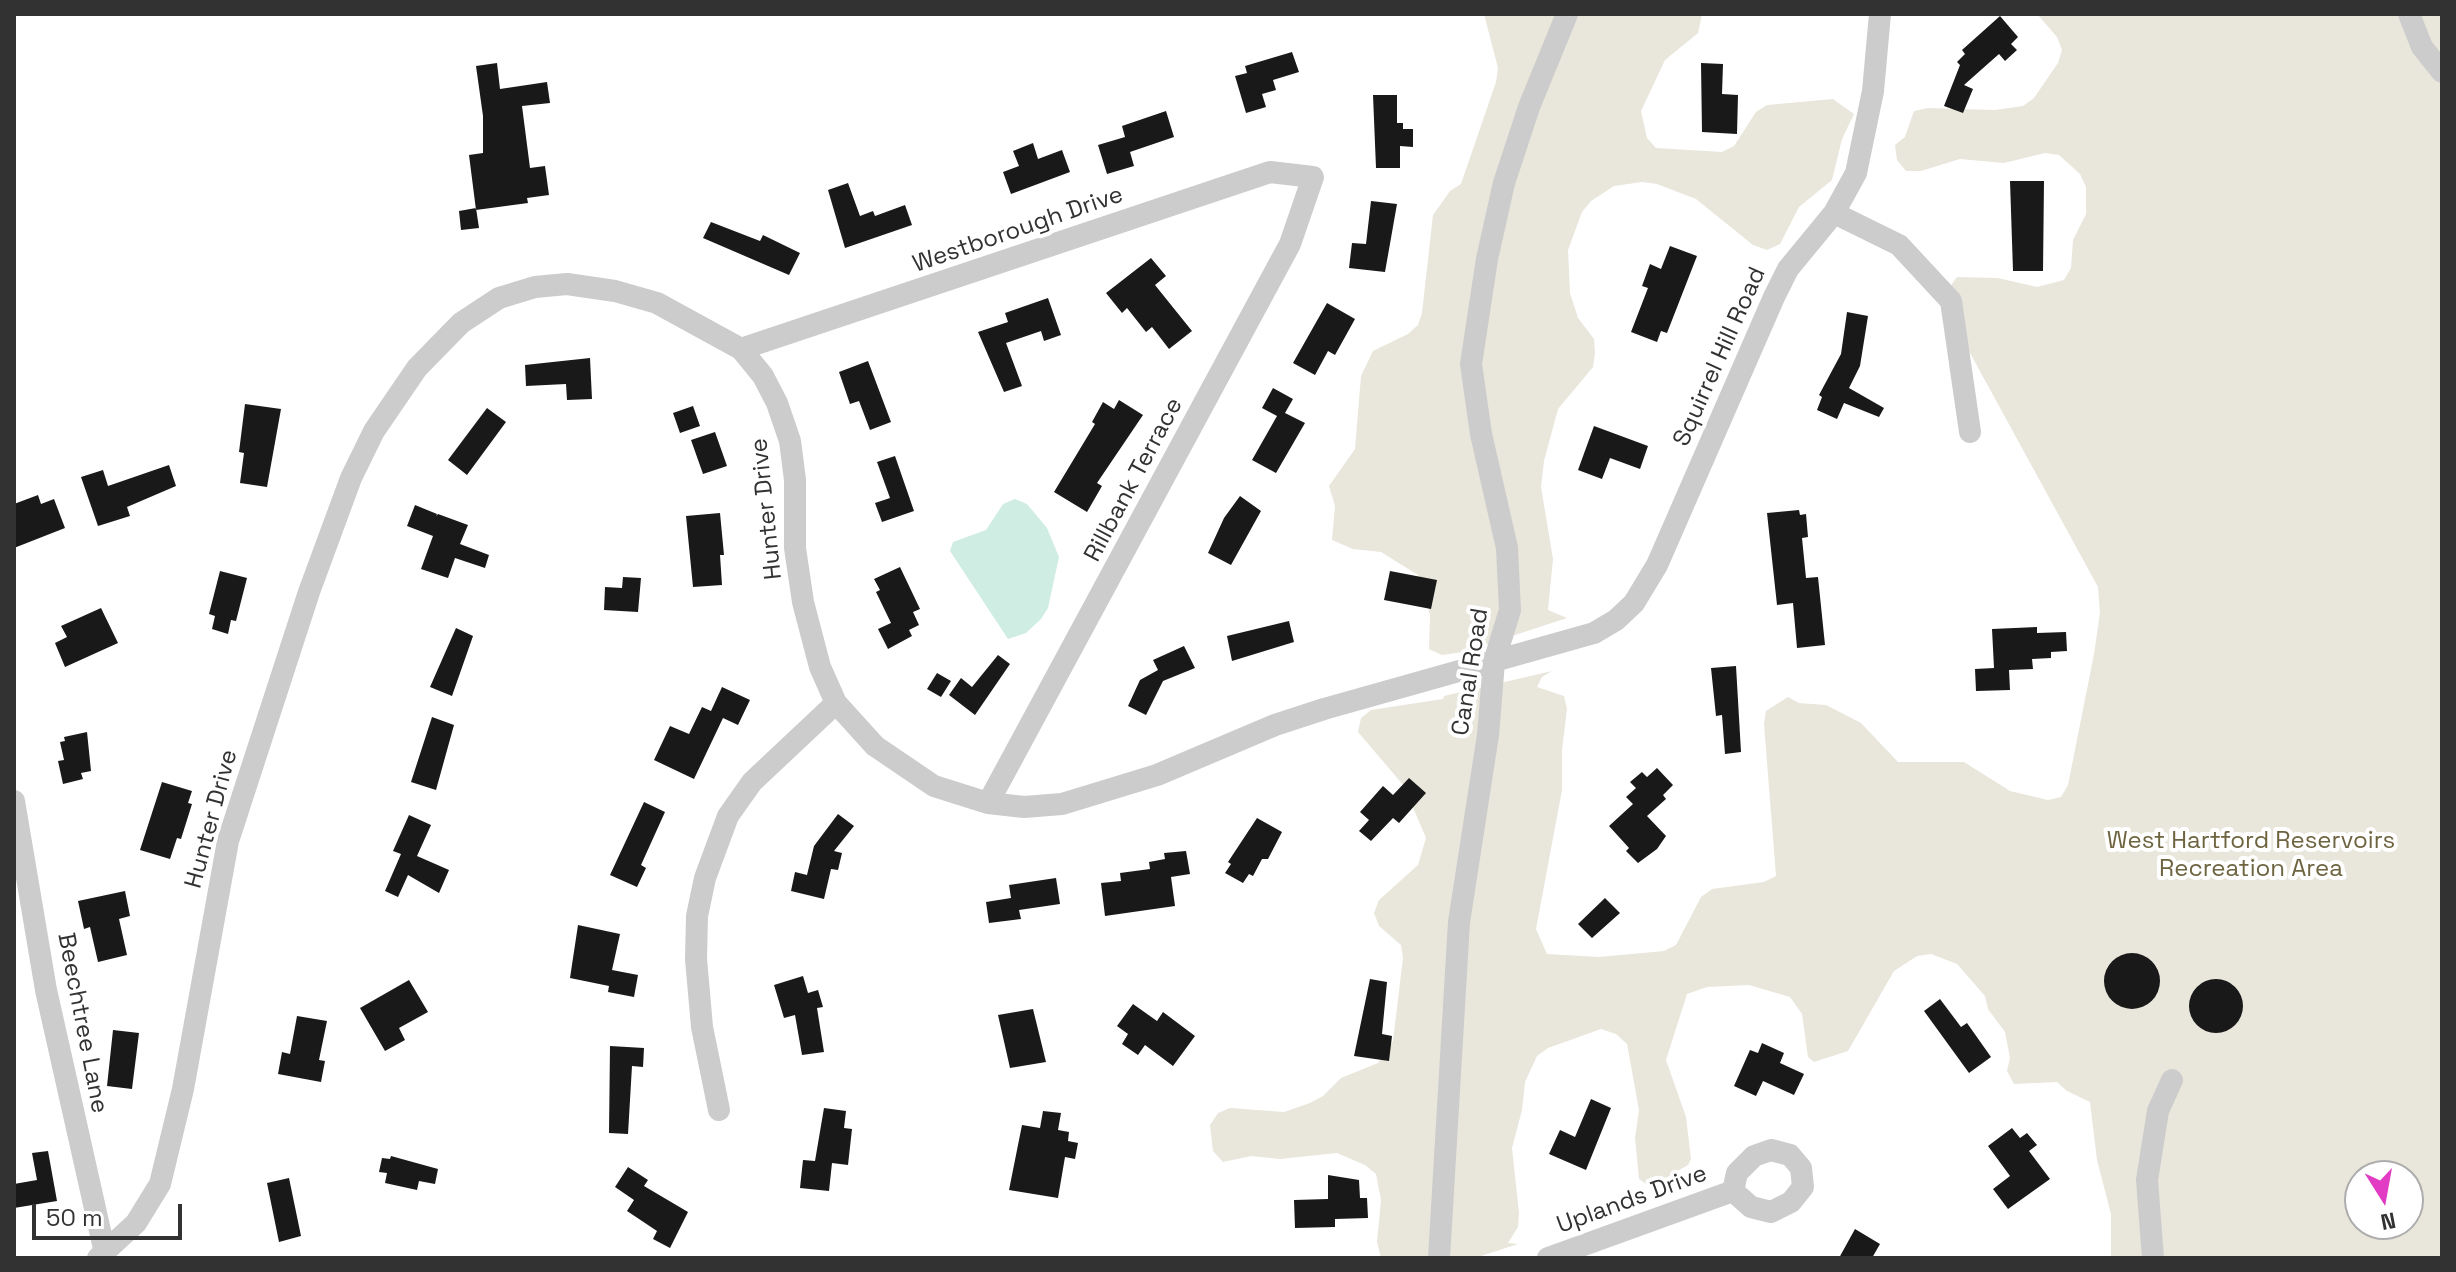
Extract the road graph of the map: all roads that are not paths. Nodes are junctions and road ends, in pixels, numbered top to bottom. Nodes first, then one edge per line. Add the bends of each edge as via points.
1 (1567, 14) edge
2 (1880, 14) edge
3 (2409, 14) edge
4 (2442, 72) edge
5 (1313, 177) joint
6 (1834, 213) junction
7 (741, 349) junction
8 (1970, 432) dead end
9 (1494, 662) junction
10 (836, 703) junction
11 (14, 801) edge
12 (988, 803) junction
13 (2172, 1080) dead end
14 (719, 1110) dead end
15 (1733, 1191) dead end
16 (101, 1256) edge
17 (1439, 1258) edge
18 (1548, 1258) edge
19 (2153, 1258) edge

1 - 9 street, Canal Road via 1504,183 1471,364 1507,548 1510,610
2 - 6 street, Squirrel Hill Road via 1859,161
3 - 4 street via 2422,47
5 - 7 street, Westborough Drive via 1270,172
5 - 12 street, Rillbank Terrace via 1290,244
6 - 8 street via 1899,245 1951,301
6 - 9 street, Squirrel Hill Road via 1788,269 1657,565 1634,603 1594,633
7 - 10 street, Hunter Drive via 763,376 790,441 803,602 820,667
7 - 16 street, Hunter Drive via 657,303 567,284 499,298 461,323 417,368 374,431 351,478 228,841 183,1089 160,1184 136,1223
9 - 12 street, Hunter Drive via 1287,721 1111,792 1062,804
9 - 17 street, Canal Road via 1459,922
10 - 12 street, Hunter Drive via 899,765 934,786
10 - 14 street via 752,782 728,816 705,878 696,959 702,1027
11 - 16 street, Beechtree Lane via 46,990
13 - 19 street via 2158,1111 2147,1180
15 - 18 street, Uplands Drive

